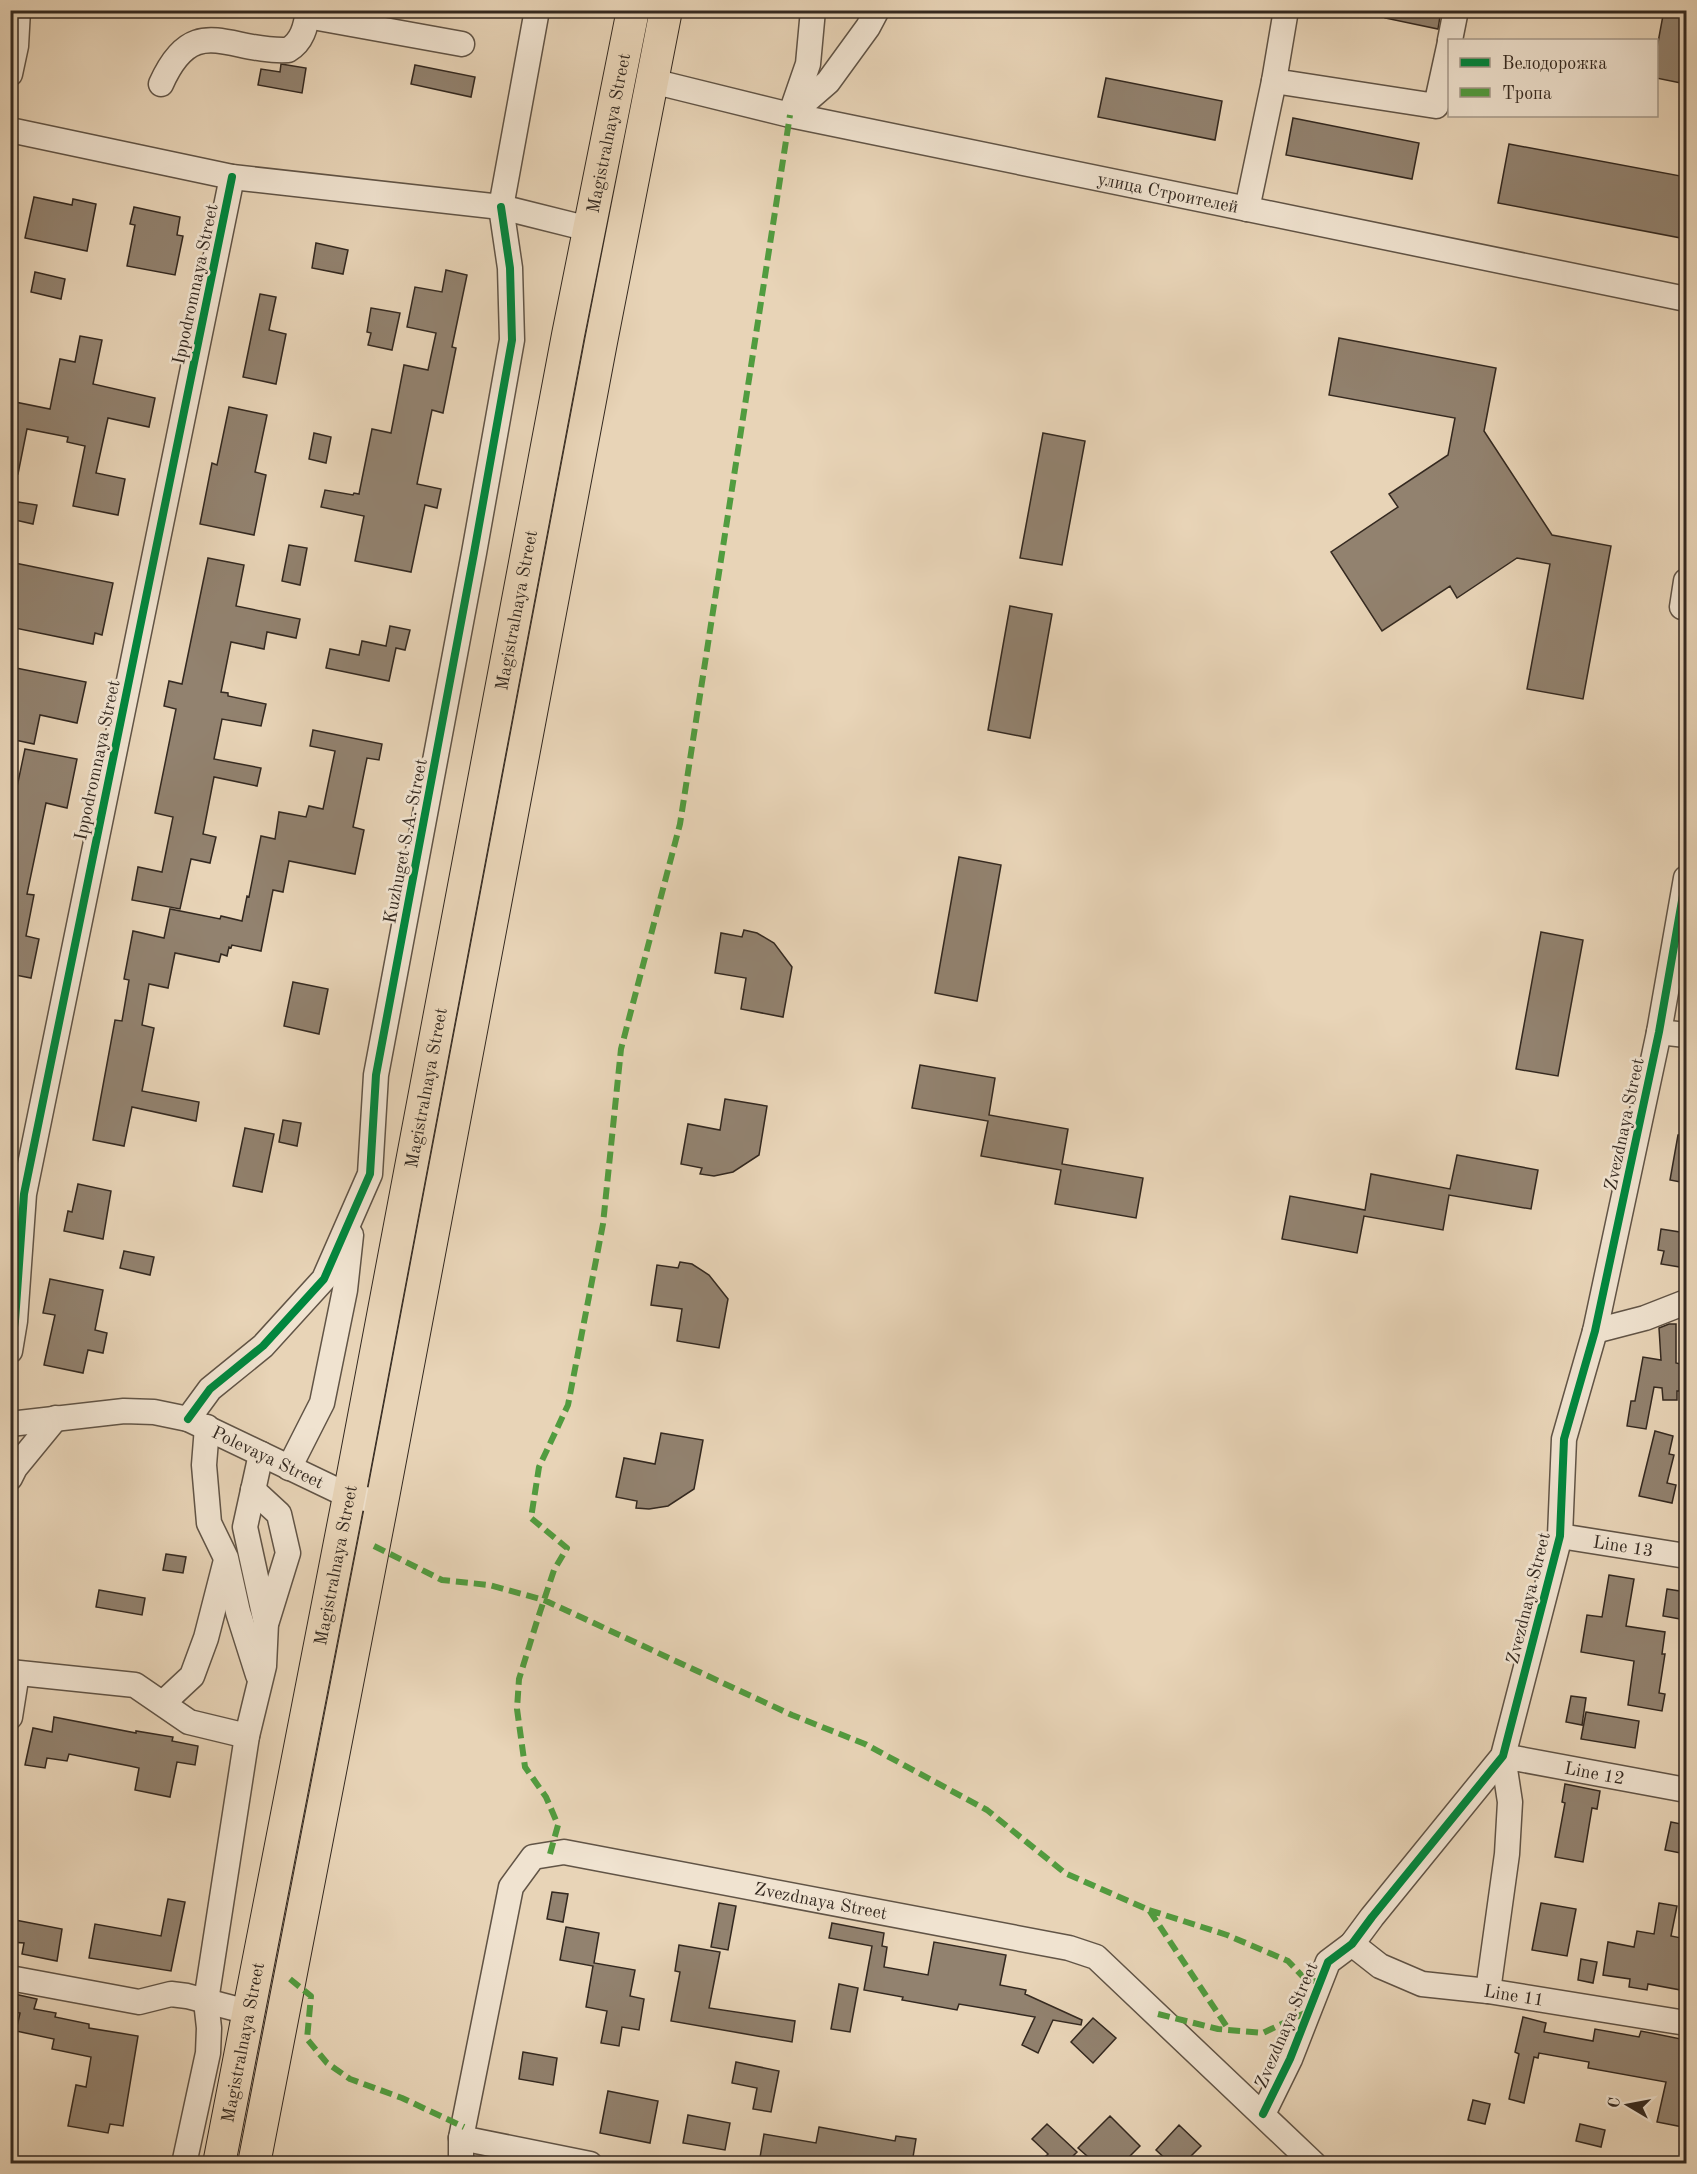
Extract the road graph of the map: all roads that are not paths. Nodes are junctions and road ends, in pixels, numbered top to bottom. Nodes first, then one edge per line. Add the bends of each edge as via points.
1 (18, 10) edge
2 (537, 10) edge
3 (633, 10) edge
4 (666, 10) edge
5 (813, 10) edge
6 (877, 10) edge
7 (1286, 10) edge
8 (1456, 10) edge
9 (308, 13) edge
10 (1450, 39) edge
11 (462, 44) dead end
12 (1448, 50) edge
13 (10, 74) edge
14 (652, 81) junction
15 (1274, 81) junction
16 (160, 84) dead end
17 (790, 116) junction
18 (10, 130) edge
19 (232, 177) junction
20 (501, 207) junction
21 (1247, 208) junction
22 (589, 229) junction
23 (1686, 298) edge
24 (1686, 581) edge
25 (1682, 607) dead end
26 (1686, 878) edge
27 (1659, 1032) junction
28 (1686, 1035) edge
29 (354, 1211) junction
30 (1686, 1302) edge
31 (1595, 1331) junction
32 (10, 1352) edge
33 (56, 1418) junction
34 (197, 1423) junction
35 (10, 1424) edge
36 (261, 1454) junction
37 (289, 1468) junction
38 (10, 1478) edge
39 (253, 1490) junction
40 (349, 1496) junction
41 (382, 1502) junction
42 (245, 1527) junction
43 (1560, 1536) junction
44 (1686, 1556) edge
45 (226, 1558) junction
46 (266, 1623) junction
47 (14, 1672) edge
48 (260, 1683) junction
49 (163, 1703) junction
50 (10, 1716) edge
51 (247, 1736) junction
52 (1503, 1756) junction
53 (1686, 1790) edge
54 (1352, 1944) junction
55 (10, 1978) edge
56 (1488, 1991) junction
57 (206, 2001) junction
58 (248, 2012) junction
59 (1686, 2023) edge
60 (1263, 2114) junction
61 (461, 2138) junction
62 (184, 2163) edge
63 (219, 2163) edge
64 (254, 2163) edge
65 (461, 2163) edge
66 (590, 2163) edge
67 (1314, 2163) edge

1 - 13 street
2 - 20 street, Kuzhuget S.A. Street
3 - 22 main road, Magistralnaya Street
4 - 14 main road, Magistralnaya Street
5 - 17 street via 808,64
6 - 17 street via 828,82
7 - 15 street
8 - 10 street
9 - 11 street
9 - 16 street via 301,39 288,50 204,39 185,47
12 - 15 street via 1436,106
14 - 17 street, улица Строителей
14 - 41 main road, Magistralnaya Street
15 - 21 street
17 - 21 street, улица Строителей
18 - 19 street
19 - 20 street
19 - 32 street, Ippodromnaya Street via 24,1194
20 - 22 street
20 - 29 street, Kuzhuget S.A. Street via 510,268 512,340 376,1075 370,1174
21 - 23 street, улица Строителей
22 - 40 main road, Magistralnaya Street
24 - 25 street
26 - 27 street, Zvezdnaya Street
27 - 28 street
27 - 31 street, Zvezdnaya Street
29 - 34 street, Kuzhuget S.A. Street via 324,1278 263,1346 210,1389
29 - 37 street via 345,1290 322,1403
30 - 31 street
31 - 43 street, Zvezdnaya Street via 1564,1439
33 - 34 street, Polevaya Street via 154,1412
33 - 35 street, Polevaya Street
33 - 38 street
34 - 36 street, Polevaya Street
34 - 45 street via 209,1523
36 - 37 street, Polevaya Street
36 - 39 street
37 - 40 street, Polevaya Street
39 - 42 street
39 - 46 street via 279,1514 288,1554
40 - 41 street, Polevaya Street
40 - 58 main road, Magistralnaya Street
41 - 64 main road, Magistralnaya Street
42 - 45 street
42 - 46 street
43 - 44 street, Line 13
43 - 52 street, Zvezdnaya Street
45 - 48 street
45 - 49 street via 192,1676
46 - 48 street
47 - 49 street via 135,1685
47 - 50 street
48 - 51 street
49 - 51 street via 189,1722
51 - 57 street
52 - 53 street, Line 12
52 - 54 street, Zvezdnaya Street
52 - 56 street via 1510,1802 1507,1854
54 - 56 street, Line 11 via 1380,1966 1422,1984
54 - 60 street, Zvezdnaya Street via 1328,1962 1290,2059
55 - 57 street via 139,2002 171,1994
56 - 59 street, Line 11
57 - 58 street
57 - 62 street via 208,2053
58 - 63 main road, Magistralnaya Street
60 - 61 street, Zvezdnaya Street via 1096,1956 564,1852 532,1857 511,1887
60 - 67 street, Zvezdnaya Street
61 - 65 street
61 - 66 street

